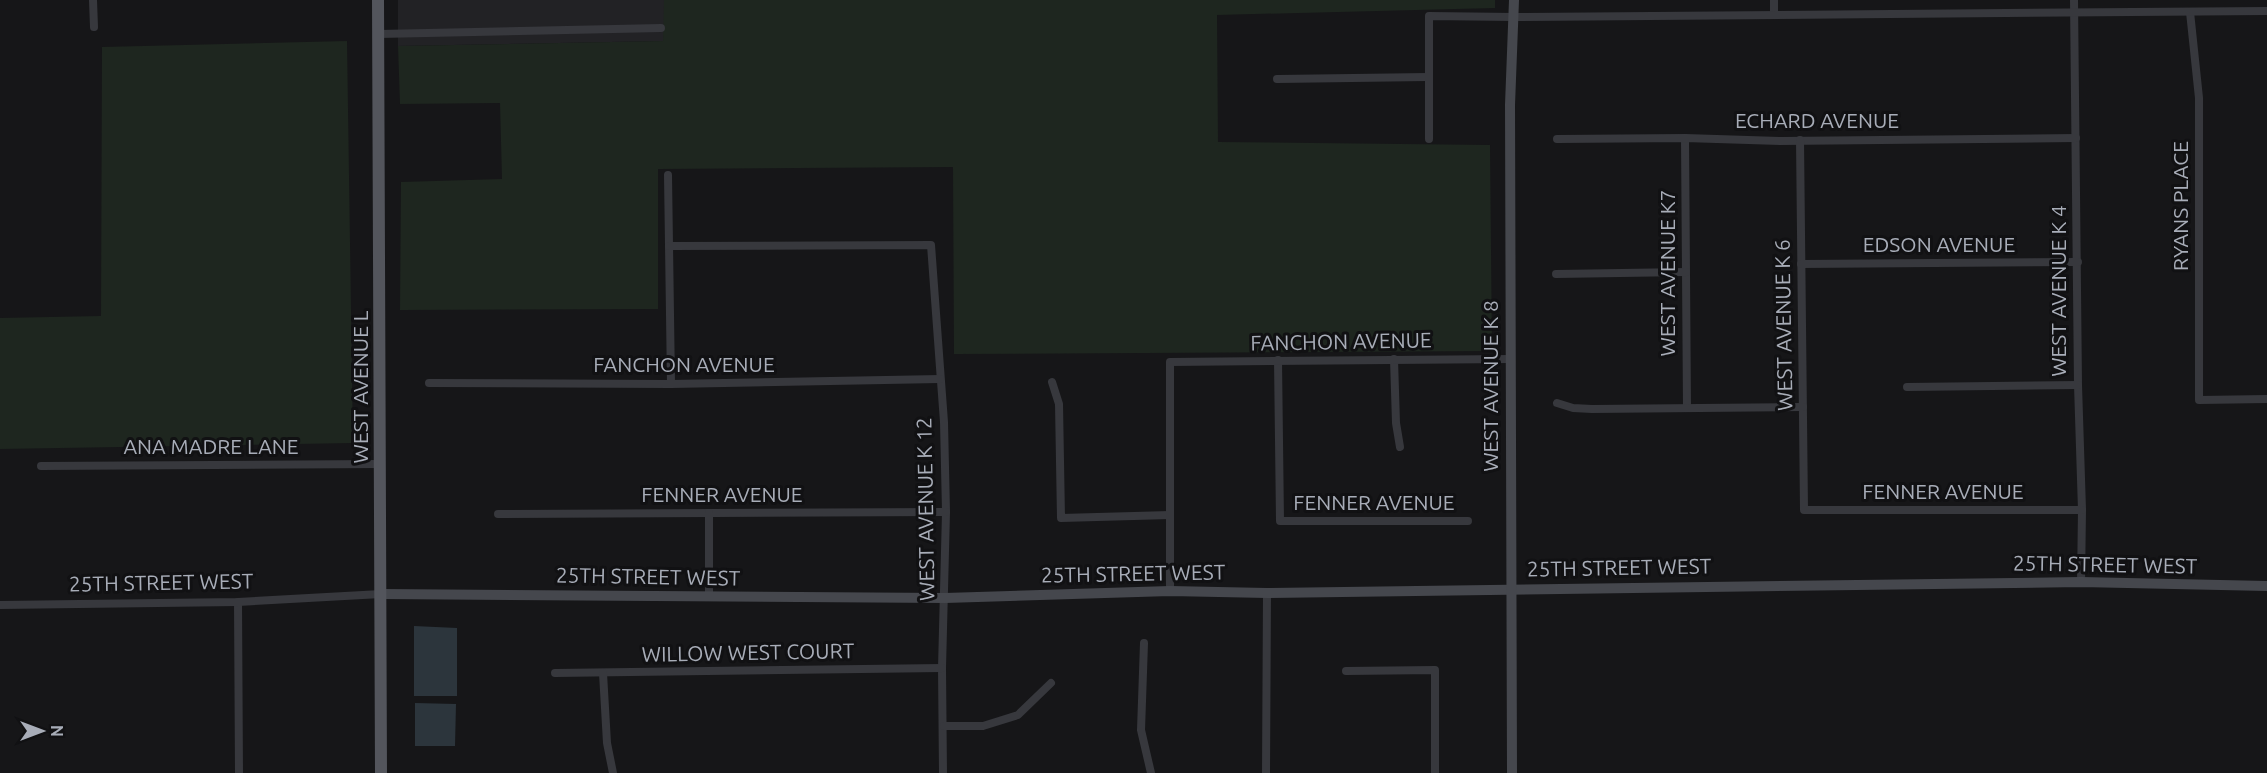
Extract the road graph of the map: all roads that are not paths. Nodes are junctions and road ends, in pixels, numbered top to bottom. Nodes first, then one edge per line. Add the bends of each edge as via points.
1 (93, 0) edge
2 (378, 0) edge
3 (1514, 0) edge
4 (1774, 0) edge
5 (2074, 0) edge
6 (2267, 11) edge
7 (2074, 12) junction
8 (2190, 12) junction
9 (1774, 15) junction
10 (1514, 17) junction
11 (94, 27) dead end
12 (661, 28) dead end
13 (379, 34) junction
14 (1428, 77) junction
15 (1277, 79) dead end
16 (1685, 138) junction
17 (2076, 138) junction
18 (1429, 139) dead end
19 (1557, 140) dead end
20 (1800, 140) junction
21 (668, 175) dead end
22 (669, 246) junction
23 (2078, 262) junction
24 (1802, 264) junction
25 (1686, 272) junction
26 (1556, 274) dead end
27 (1394, 359) junction
28 (1511, 359) junction
29 (1278, 360) junction
30 (940, 379) junction
31 (1052, 382) dead end
32 (429, 383) dead end
33 (671, 384) junction
34 (2078, 385) junction
35 (1907, 387) dead end
36 (2267, 399) edge
37 (1557, 403) dead end
38 (1803, 407) junction
39 (1687, 408) junction
40 (1400, 447) dead end
41 (381, 464) junction
42 (41, 466) dead end
43 (1804, 510) joint
44 (2082, 510) junction
45 (946, 512) junction
46 (709, 513) junction
47 (498, 514) dead end
48 (1170, 515) junction
49 (1468, 521) dead end
50 (2081, 582) junction
51 (2267, 586) edge
52 (1510, 589) junction
53 (1170, 591) junction
54 (1267, 593) junction
55 (381, 594) junction
56 (709, 597) junction
57 (945, 598) junction
58 (238, 602) junction
59 (0, 605) edge
60 (1144, 643) dead end
61 (942, 668) junction
62 (1346, 671) dead end
63 (603, 672) junction
64 (555, 673) dead end
65 (1051, 683) dead end
66 (944, 726) junction
67 (239, 773) edge
68 (381, 773) edge
69 (614, 773) edge
70 (943, 773) edge
71 (1150, 773) edge
72 (1266, 773) edge
73 (1435, 773) edge
74 (1512, 773) edge

1 - 11 street
2 - 13 main road, WEST AVENUE L
3 - 10 street, WEST AVENUE K 8
4 - 9 street
5 - 7 street, WEST AVENUE K 4
6 - 8 street
7 - 8 street
7 - 9 street
7 - 17 street, WEST AVENUE K 4
8 - 36 street, RYANS PLACE via 2199,98 2199,400
9 - 10 street
10 - 14 street via 1429,16
10 - 28 street, WEST AVENUE K 8 via 1510,105
12 - 13 street
13 - 41 main road, WEST AVENUE L
14 - 15 street
14 - 18 street
16 - 19 street, ECHARD AVENUE
16 - 20 street, ECHARD AVENUE
16 - 25 street, WEST AVENUE K7
17 - 20 street, ECHARD AVENUE
17 - 23 street, WEST AVENUE K 4
20 - 24 street, WEST AVENUE K 6
21 - 22 street
22 - 30 street, WEST AVENUE K 12 via 931,245
22 - 33 street
23 - 24 street, EDSON AVENUE
23 - 34 street, WEST AVENUE K 4
24 - 38 street, WEST AVENUE K 6
25 - 26 street
25 - 39 street, WEST AVENUE K7
27 - 28 street, FANCHON AVENUE
27 - 29 street, FANCHON AVENUE
27 - 40 street
28 - 52 street, WEST AVENUE K 8
29 - 48 street, FANCHON AVENUE via 1170,362
29 - 49 street, FENNER AVENUE via 1280,521
30 - 33 street, FANCHON AVENUE
30 - 45 street, WEST AVENUE K 12
31 - 48 street via 1059,404 1061,518
32 - 33 street, FANCHON AVENUE
34 - 35 street
34 - 44 street, WEST AVENUE K 4
37 - 39 street via 1592,409
38 - 39 street
38 - 43 street, WEST AVENUE K 6
41 - 42 street, ANA MADRE LANE
41 - 55 main road, WEST AVENUE L
43 - 44 street, FENNER AVENUE
44 - 50 street, WEST AVENUE K 4
45 - 46 street, FENNER AVENUE
45 - 57 street, WEST AVENUE K 12
46 - 47 street, FENNER AVENUE
46 - 56 street
48 - 53 street
50 - 51 street, 25TH STREET WEST
50 - 52 street, 25TH STREET WEST
52 - 54 street, 25TH STREET WEST
52 - 74 street, WEST AVENUE K 8
53 - 54 street, 25TH STREET WEST
53 - 57 street, 25TH STREET WEST
54 - 72 street
55 - 56 street, 25TH STREET WEST
55 - 58 street, 25TH STREET WEST
55 - 68 main road, WEST AVENUE L
56 - 57 street, 25TH STREET WEST
57 - 61 street, WEST AVENUE K 12
58 - 59 street, 25TH STREET WEST
58 - 67 street
60 - 71 street via 1142,730
61 - 63 street, WILLOW WEST COURT
61 - 66 street, WEST AVENUE K 12
62 - 73 street via 1434,670
63 - 64 street, WILLOW WEST COURT
63 - 69 street via 607,743
65 - 66 street via 1018,715 983,726
66 - 70 street, WEST AVENUE K 12

